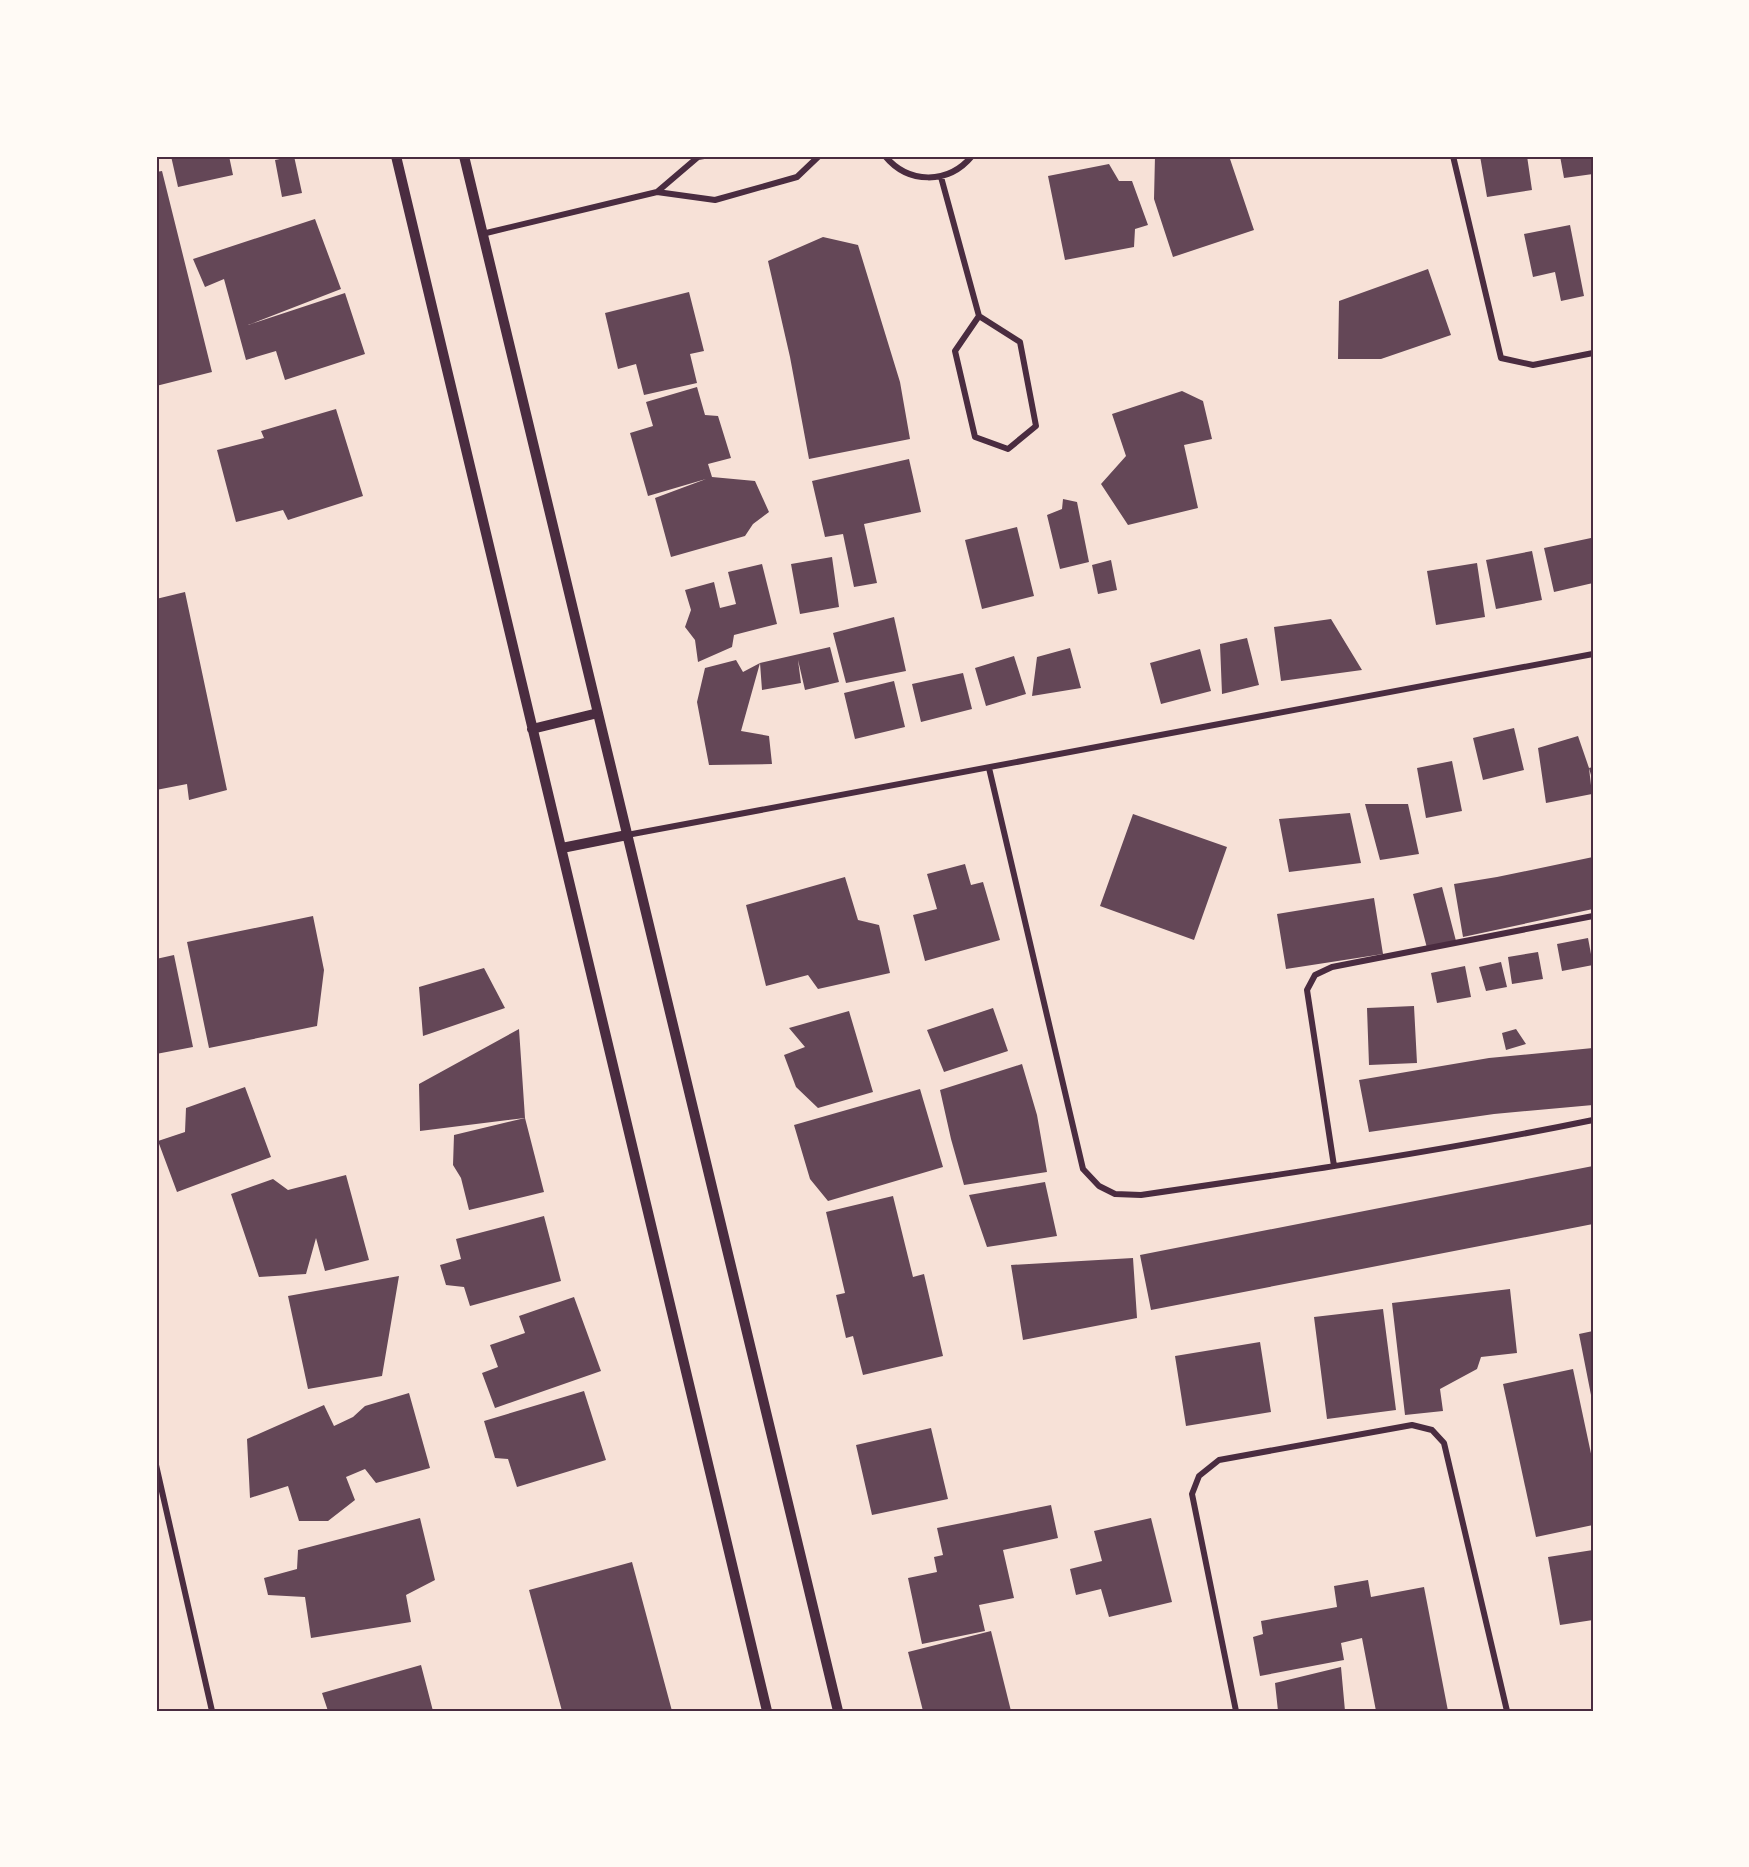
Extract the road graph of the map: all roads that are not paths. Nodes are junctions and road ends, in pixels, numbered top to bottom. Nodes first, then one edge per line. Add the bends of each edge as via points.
1 (396, 156) edge
2 (464, 156) edge
3 (704, 156) edge
4 (819, 156) edge
5 (885, 156) edge
6 (972, 156) edge
7 (1453, 156) edge
8 (941, 177) junction
9 (657, 192) junction
10 (482, 234) junction
11 (979, 316) junction
12 (1593, 353) edge
13 (1593, 654) edge
14 (598, 713) junction
15 (532, 729) junction
16 (989, 768) junction
17 (627, 835) junction
18 (561, 848) junction
19 (1593, 916) edge
20 (1593, 1120) edge
21 (1334, 1166) junction
22 (156, 1465) edge
23 (212, 1711) edge
24 (767, 1711) edge
25 (838, 1711) edge
26 (1236, 1711) edge
27 (1507, 1711) edge

1 - 15 street
2 - 10 street
3 - 9 street
4 - 9 street via 797,177 715,200
5 - 8 street via 911,175
6 - 8 street via 957,170
7 - 12 street via 1501,358 1533,365
8 - 11 street
9 - 10 street
10 - 14 street
11 - 11 street via 955,351 975,437 1008,449 1036,426 1020,342
13 - 16 street
14 - 15 street
14 - 17 street
15 - 18 street
16 - 17 street
16 - 21 street via 1083,1169 1115,1194 1141,1195
17 - 18 street
17 - 25 street
18 - 24 street
19 - 21 street via 1332,967 1315,975 1307,990
20 - 21 street
22 - 23 street
26 - 27 street via 1192,1494 1199,1476 1219,1460 1412,1425 1432,1430 1444,1443

